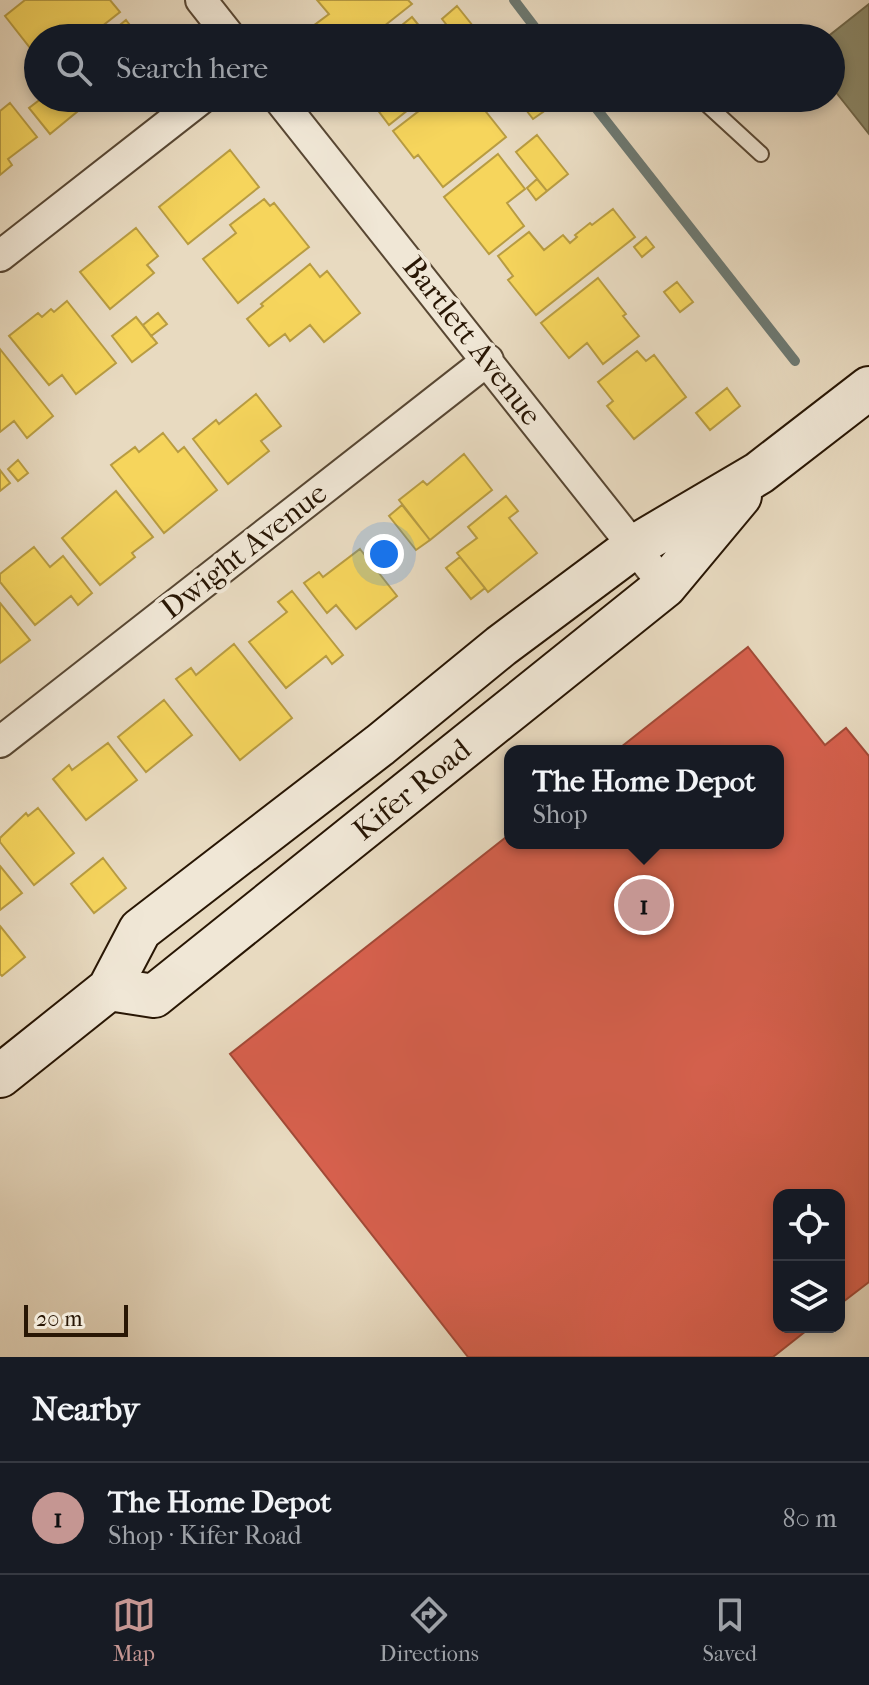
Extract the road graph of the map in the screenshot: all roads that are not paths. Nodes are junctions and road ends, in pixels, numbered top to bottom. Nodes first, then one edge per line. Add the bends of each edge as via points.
1 (201, 0) edge
2 (220, 24) edge
3 (184, 112) edge
4 (289, 112) edge
5 (715, 112) edge
6 (761, 154) dead end
7 (0, 256) edge
8 (488, 360) junction
9 (869, 388) edge
10 (759, 473) junction
11 (635, 546) junction
12 (665, 586) junction
13 (0, 742) edge
14 (109, 989) junction
15 (0, 1076) edge

1 - 2 street
3 - 7 street
4 - 8 street, Bartlett Avenue
5 - 6 lane
8 - 11 street, Bartlett Avenue
8 - 13 street, Dwight Avenue
9 - 10 main road, Kifer Road
10 - 11 main road, Kifer Road
10 - 12 main road, Kifer Road
11 - 12 street, Bartlett Avenue
11 - 14 main road, Kifer Road via 140,930
12 - 14 main road, Kifer Road via 154,996
14 - 15 main road, Kifer Road

